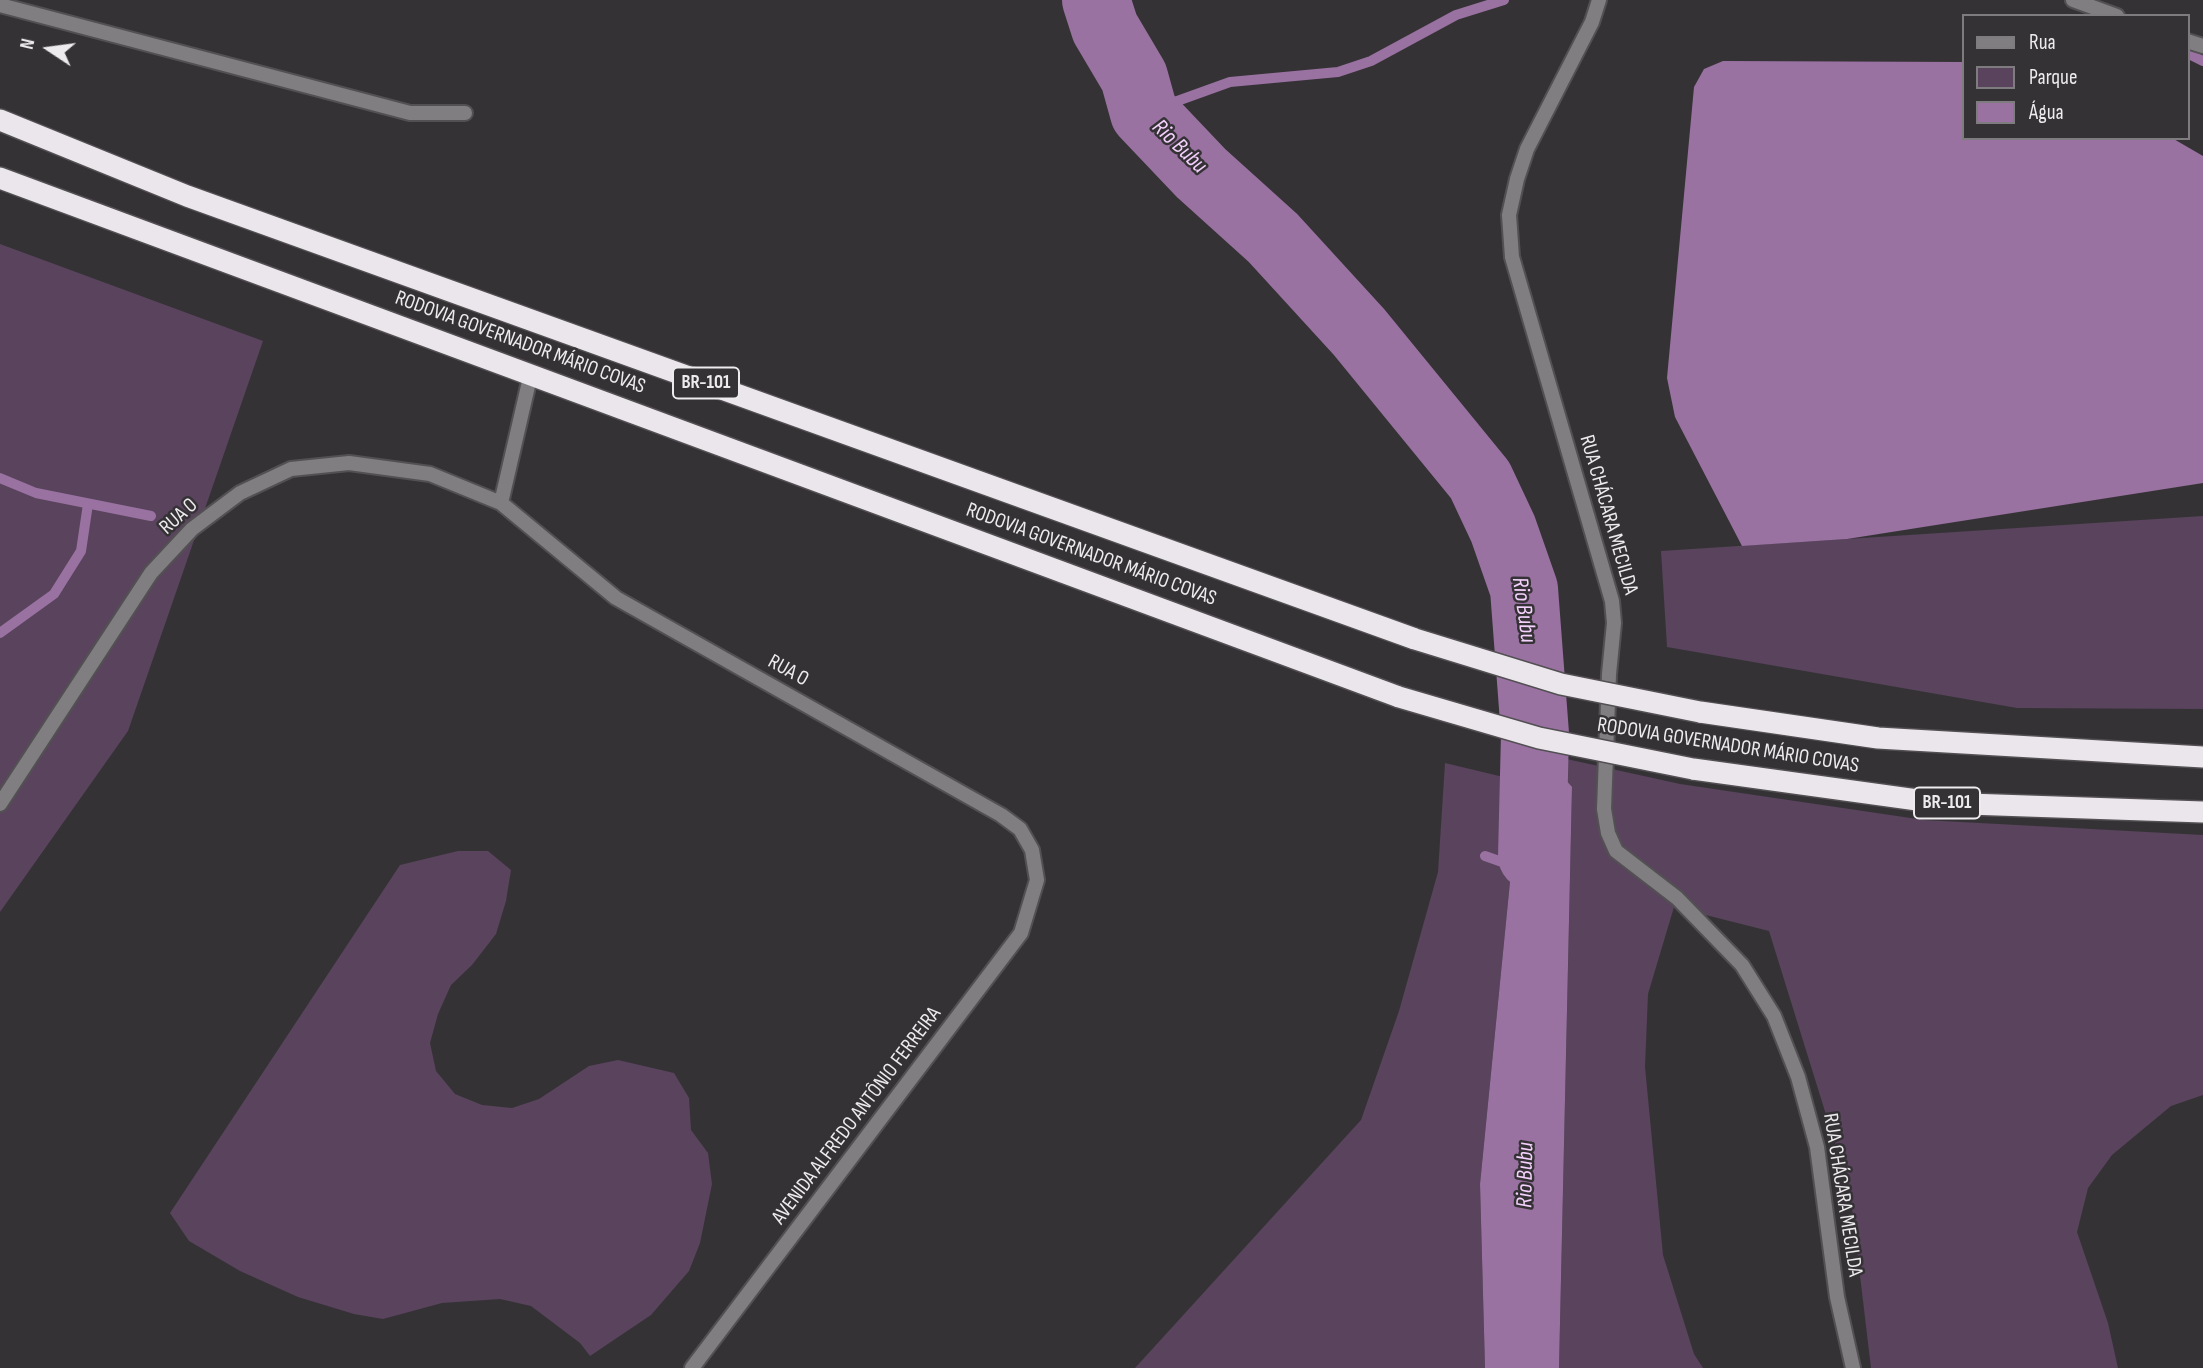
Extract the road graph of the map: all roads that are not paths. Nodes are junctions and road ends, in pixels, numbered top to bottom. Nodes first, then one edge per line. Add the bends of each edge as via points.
1 (1600, 0) edge
2 (2073, 0) edge
3 (0, 5) edge
4 (2112, 14) edge
5 (465, 113) dead end
6 (0, 120) edge
7 (0, 178) edge
8 (531, 373) junction
9 (501, 503) junction
10 (2203, 757) edge
11 (0, 804) edge
12 (2203, 812) edge
13 (1037, 880) joint
14 (692, 1368) edge
15 (1853, 1368) edge

1 - 15 street, RUA CHÁCARA MECILDA via 1527,149 1509,215 1512,257 1612,601 1604,809 1608,833 1616,851 1677,898 1742,965 1774,1016 1798,1077 1816,1147 1837,1297
2 - 4 street
3 - 5 street via 410,113
6 - 10 highway, RODOVIA GOVERNADOR MÁRIO COVAS / BR-101, bridge via 187,196 1415,639 1561,684 1700,712 1878,738
7 - 8 highway, RODOVIA GOVERNADOR MÁRIO COVAS / BR-101
8 - 9 street
8 - 12 highway, RODOVIA GOVERNADOR MÁRIO COVAS / BR-101, bridge via 1399,696 1539,738 1693,769 1939,803
9 - 11 street, RUA O via 430,474 349,463 291,469 240,493 192,529 151,573
9 - 13 street, RUA O via 616,597 1002,815 1020,829 1032,850
13 - 14 street, AVENIDA ALFREDO ANTÔNIO FERREIRA via 1025,924 1010,949

